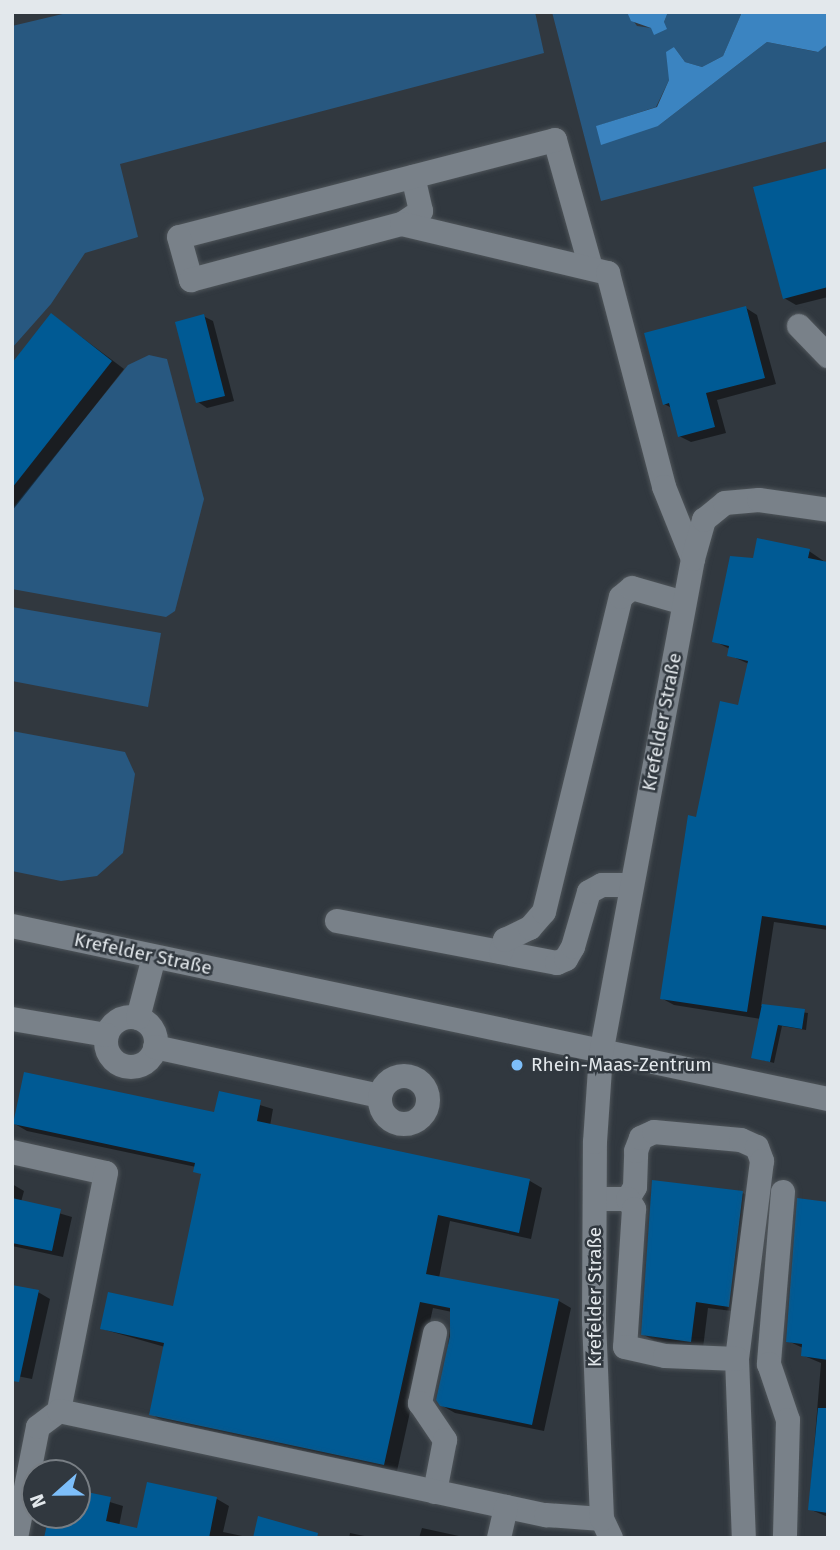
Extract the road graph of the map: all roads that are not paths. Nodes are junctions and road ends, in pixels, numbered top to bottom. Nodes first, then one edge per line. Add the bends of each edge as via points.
1 (413, 177) junction
2 (402, 224) junction
3 (591, 268) junction
4 (799, 326) dead end
5 (828, 356) edge
6 (828, 510) edge
7 (693, 559) junction
8 (684, 603) junction
9 (631, 885) junction
10 (337, 921) dead end
11 (12, 926) edge
12 (501, 953) junction
13 (154, 957) junction
14 (138, 1018) junction
15 (12, 1019) edge
16 (107, 1035) junction
17 (155, 1048) junction
18 (601, 1054) junction
19 (380, 1096) dead end
20 (828, 1099) edge
21 (12, 1152) edge
22 (783, 1192) dead end
23 (595, 1199) junction
24 (628, 1199) junction
25 (435, 1333) dead end
26 (737, 1359) junction
27 (59, 1411) junction
28 (435, 1492) junction
29 (506, 1507) junction
30 (606, 1529) edge
31 (16, 1538) edge
32 (499, 1538) edge
33 (744, 1538) edge
34 (785, 1538) edge

1 - 2 street via 421,211
1 - 2 street via 180,237 191,280
1 - 3 street via 555,141
2 - 3 street
3 - 7 street via 608,273 664,487
4 - 5 street
6 - 7 street, Krefelder Straße via 759,500 725,503 704,520
7 - 8 street, Krefelder Straße
8 - 9 street, Krefelder Straße
8 - 12 street via 632,588 621,597 544,912 530,928 505,940
9 - 12 street via 602,885 589,892 566,959 556,963
9 - 18 street, Krefelder Straße
10 - 12 street
11 - 13 street, Krefelder Straße
13 - 14 street
13 - 18 street, Krefelder Straße
14 - 16 street via 123,1018
14 - 17 street via 150,1027
15 - 16 street
16 - 17 street via 111,1058 125,1066 140,1065
17 - 19 street
18 - 20 street, Krefelder Straße
18 - 23 street, Krefelder Straße
21 - 27 street via 107,1172
22 - 34 street via 769,1364 788,1420
23 - 24 street
23 - 30 street, Krefelder Straße
24 - 26 street via 634,1209 625,1347 665,1356
24 - 26 street via 635,1187 641,1138 654,1132 741,1140 757,1147 762,1161
25 - 28 street via 420,1403 445,1440
26 - 33 street
27 - 28 street
27 - 31 street via 37,1427
28 - 29 street
29 - 30 street
29 - 32 street

